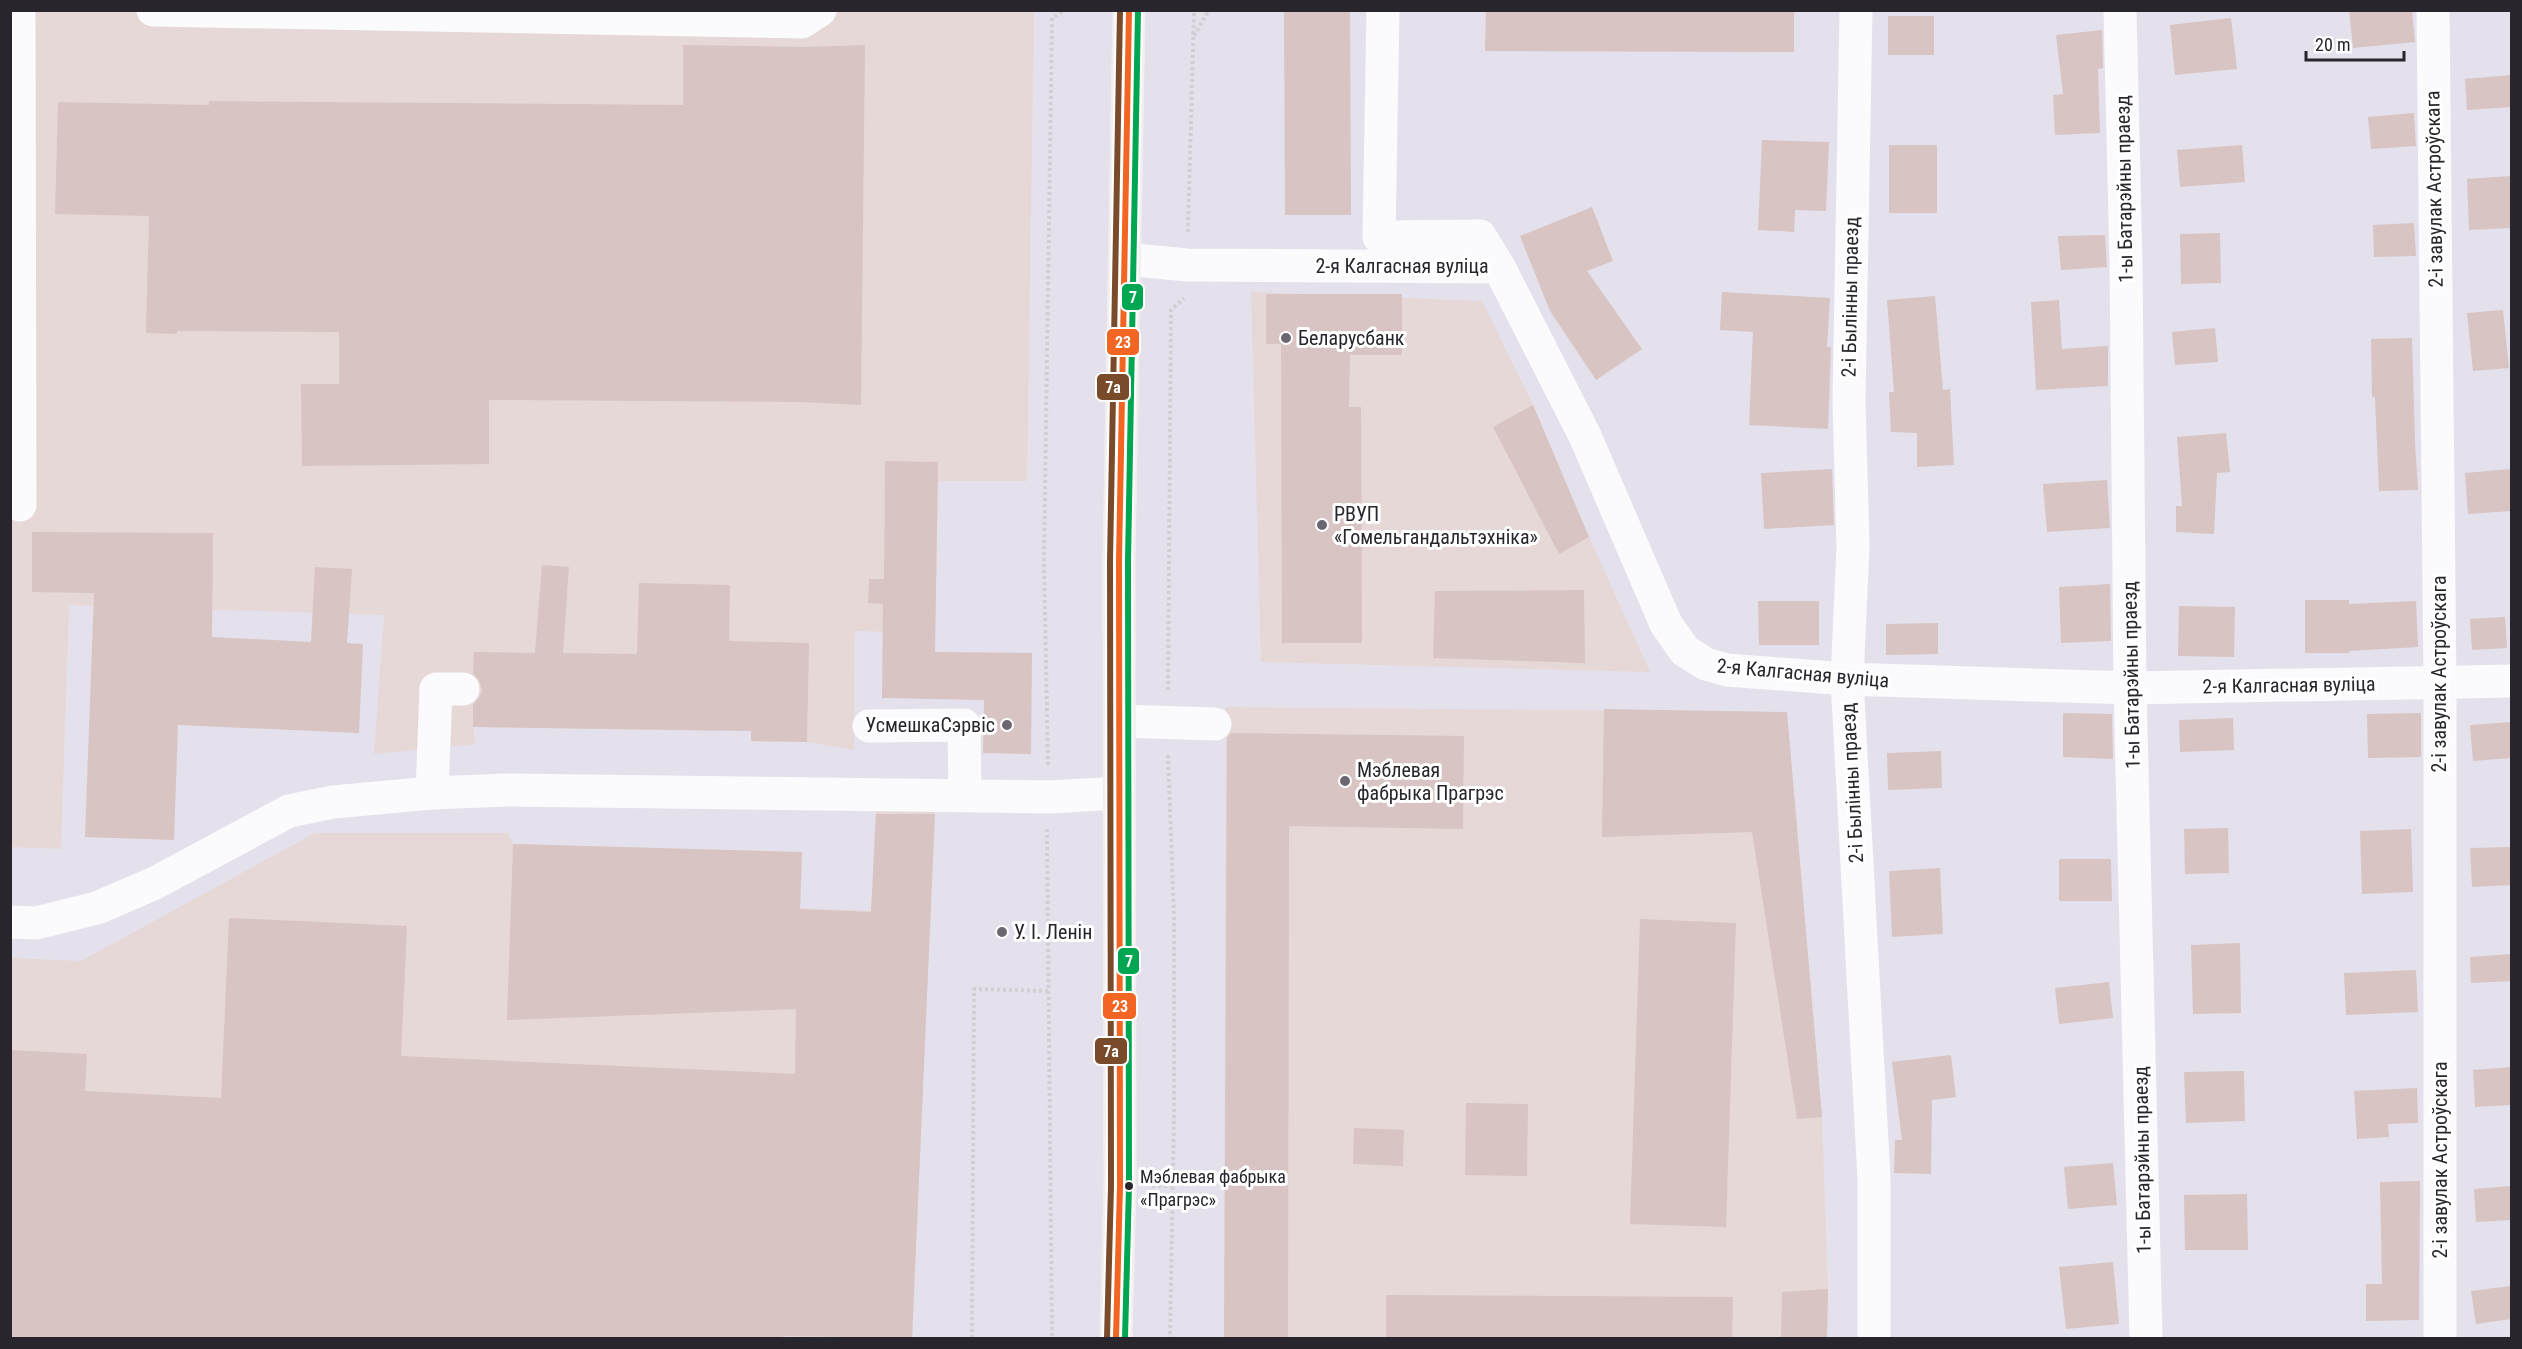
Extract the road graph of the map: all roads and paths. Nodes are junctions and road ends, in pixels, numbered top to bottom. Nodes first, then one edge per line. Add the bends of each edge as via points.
1 (18, 10) edge
2 (153, 10) edge
3 (820, 10) edge
4 (1065, 10) edge
5 (1129, 10) edge
6 (1194, 10) edge
7 (1209, 10) edge
8 (1383, 10) edge
9 (1856, 10) edge
10 (2120, 10) edge
11 (2433, 10) edge
12 (1193, 36) junction
13 (1125, 259) junction
14 (1187, 265) junction
15 (1500, 267) junction
16 (20, 505) dead end
17 (1847, 679) junction
18 (2511, 681) edge
19 (2440, 682) junction
20 (463, 688) dead end
21 (2130, 688) junction
22 (1120, 721) junction
23 (1167, 723) junction
24 (1215, 724) dead end
25 (869, 726) dead end
26 (432, 793) junction
27 (1119, 793) junction
28 (965, 795) junction
29 (1049, 797) junction
30 (10, 922) edge
31 (1048, 991) junction
32 (972, 1338) edge
33 (1052, 1338) edge
34 (1116, 1338) edge
35 (1170, 1338) edge
36 (1874, 1338) edge
37 (2146, 1338) edge
38 (2440, 1338) edge

1 - 16 street
2 - 3 street via 802,22
4 - 29 path via 1052,18 1044,562
5 - 13 main road
6 - 12 path
7 - 12 path
8 - 15 street via 1379,237 1480,236
9 - 17 street, 2-і Былінны праезд via 1849,402 1853,547
10 - 21 street, 1-ы Батарэйны праезд
11 - 19 street, 2-і завулак Астроўскага
12 - 14 path
13 - 14 street, 2-я Калгасная вуліца
13 - 22 main road
14 - 15 street, 2-я Калгасная вуліца
14 - 23 path via 1186,296 1171,310
15 - 17 street, 2-я Калгасная вуліца via 1585,436 1666,624 1685,651 1706,664 1727,670
17 - 21 street, 2-я Калгасная вуліца
17 - 36 street, 2-і Былінны праезд via 1874,1179
18 - 19 street, 2-я Калгасная вуліца
19 - 21 street, 2-я Калгасная вуліца
19 - 38 street, 2-і завулак Астроўскага
20 - 26 street via 436,689
21 - 37 street, 1-ы Батарэйны праезд
22 - 23 street
22 - 27 main road
23 - 24 street
23 - 35 path via 1174,918
25 - 28 street via 964,725
26 - 28 street
26 - 30 street via 333,802 289,811 155,883 97,908 36,923
27 - 29 street
27 - 34 main road via 1120,1186
28 - 29 street
29 - 31 path
31 - 32 path via 974,989
31 - 33 path

